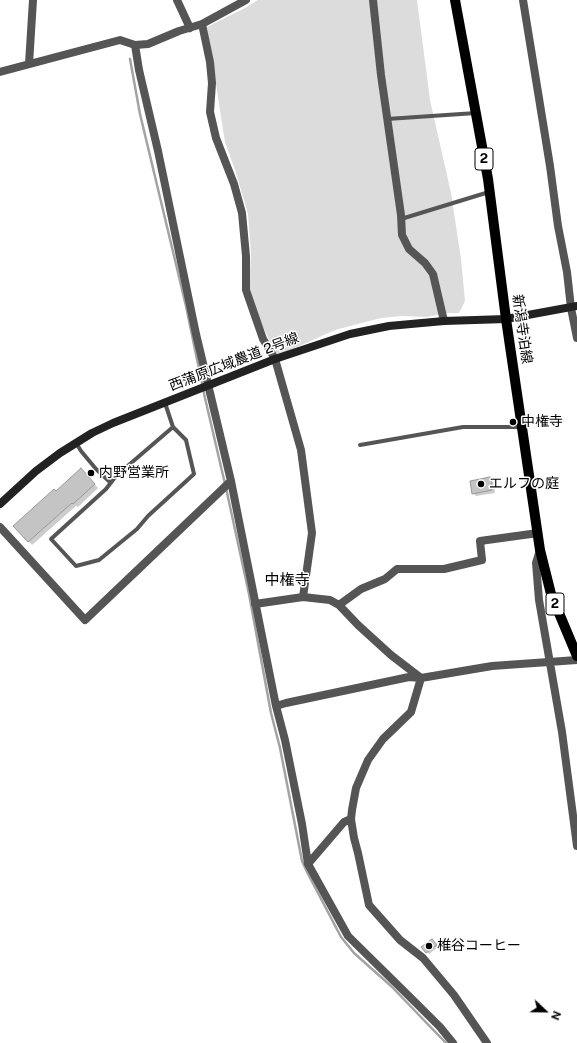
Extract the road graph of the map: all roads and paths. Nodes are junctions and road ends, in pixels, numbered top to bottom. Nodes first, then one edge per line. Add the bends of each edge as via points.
1 (33, 0) edge
2 (178, 0) edge
3 (246, 0) edge
4 (373, 0) edge
5 (455, 0) edge
6 (523, 0) edge
7 (202, 24) junction
8 (190, 28) junction
9 (135, 45) junction
10 (29, 64) junction
11 (0, 72) edge
12 (476, 113) junction
13 (387, 119) junction
14 (489, 192) junction
15 (401, 219) junction
16 (574, 307) edge
17 (506, 319) junction
18 (444, 320) junction
19 (577, 338) edge
20 (275, 359) junction
21 (208, 385) junction
22 (165, 402) junction
23 (173, 427) junction
24 (522, 427) junction
25 (76, 443) junction
26 (360, 445) dead end
27 (231, 481) junction
28 (111, 483) junction
29 (0, 504) edge
30 (0, 527) edge
31 (538, 533) junction
32 (540, 550) junction
33 (303, 597) junction
34 (255, 604) junction
35 (339, 605) junction
36 (577, 656) edge
37 (577, 660) edge
38 (549, 662) junction
39 (421, 678) junction
40 (276, 706) junction
41 (351, 820) junction
42 (577, 846) edge
43 (308, 864) junction
44 (453, 1043) edge
45 (487, 1043) edge

1 - 10 street
2 - 8 street
3 - 7 street
4 - 13 street
5 - 12 main road, 新潟寺泊線 / 2
6 - 16 street via 558,226
7 - 8 street
7 - 20 street via 212,83 210,112 216,138 242,213 246,290 263,339
8 - 9 street via 148,44
9 - 10 street via 120,40
9 - 21 street
10 - 11 street
12 - 13 lane
12 - 14 main road, 新潟寺泊線 / 2
13 - 15 street
14 - 15 lane
14 - 17 main road, 新潟寺泊線 / 2
15 - 18 street via 402,235 409,249 433,274
16 - 17 street, 西蒲原広域農道 2号線
16 - 19 street
17 - 18 street, 西蒲原広域農道 2号線
17 - 24 main road, 新潟寺泊線 / 2
18 - 20 street, 西蒲原広域農道 2号線 via 389,326 356,333
20 - 21 street, 西蒲原広域農道 2号線
20 - 33 street via 301,450 312,533
21 - 22 street, 西蒲原広域農道 2号線
21 - 27 street
22 - 23 lane
22 - 25 street, 西蒲原広域農道 2号線 via 113,423
23 - 28 lane
23 - 28 lane via 186,440 194,474 137,529 100,560 76,566 52,539
24 - 26 lane via 463,427
24 - 31 main road, 新潟寺泊線 / 2
25 - 28 lane via 96,469
25 - 29 street, 西蒲原広域農道 2号線 via 36,471
27 - 30 street via 85,620
27 - 34 street
31 - 32 main road, 新潟寺泊線 / 2
31 - 35 street via 480,541 482,560 444,569 397,569 385,579 361,589
32 - 36 main road, 新潟寺泊線 / 2 via 551,594
32 - 38 street via 536,563 538,600
33 - 34 street
33 - 35 street via 330,600
34 - 40 street
35 - 39 street via 374,640
37 - 38 street
38 - 39 street via 492,666
38 - 42 street via 562,732
39 - 40 street via 409,677
39 - 41 street via 411,712 368,760 356,788
40 - 43 street via 302,824
41 - 43 street via 344,822
41 - 45 street via 369,905 400,940 423,958 454,995
43 - 44 street via 348,936

